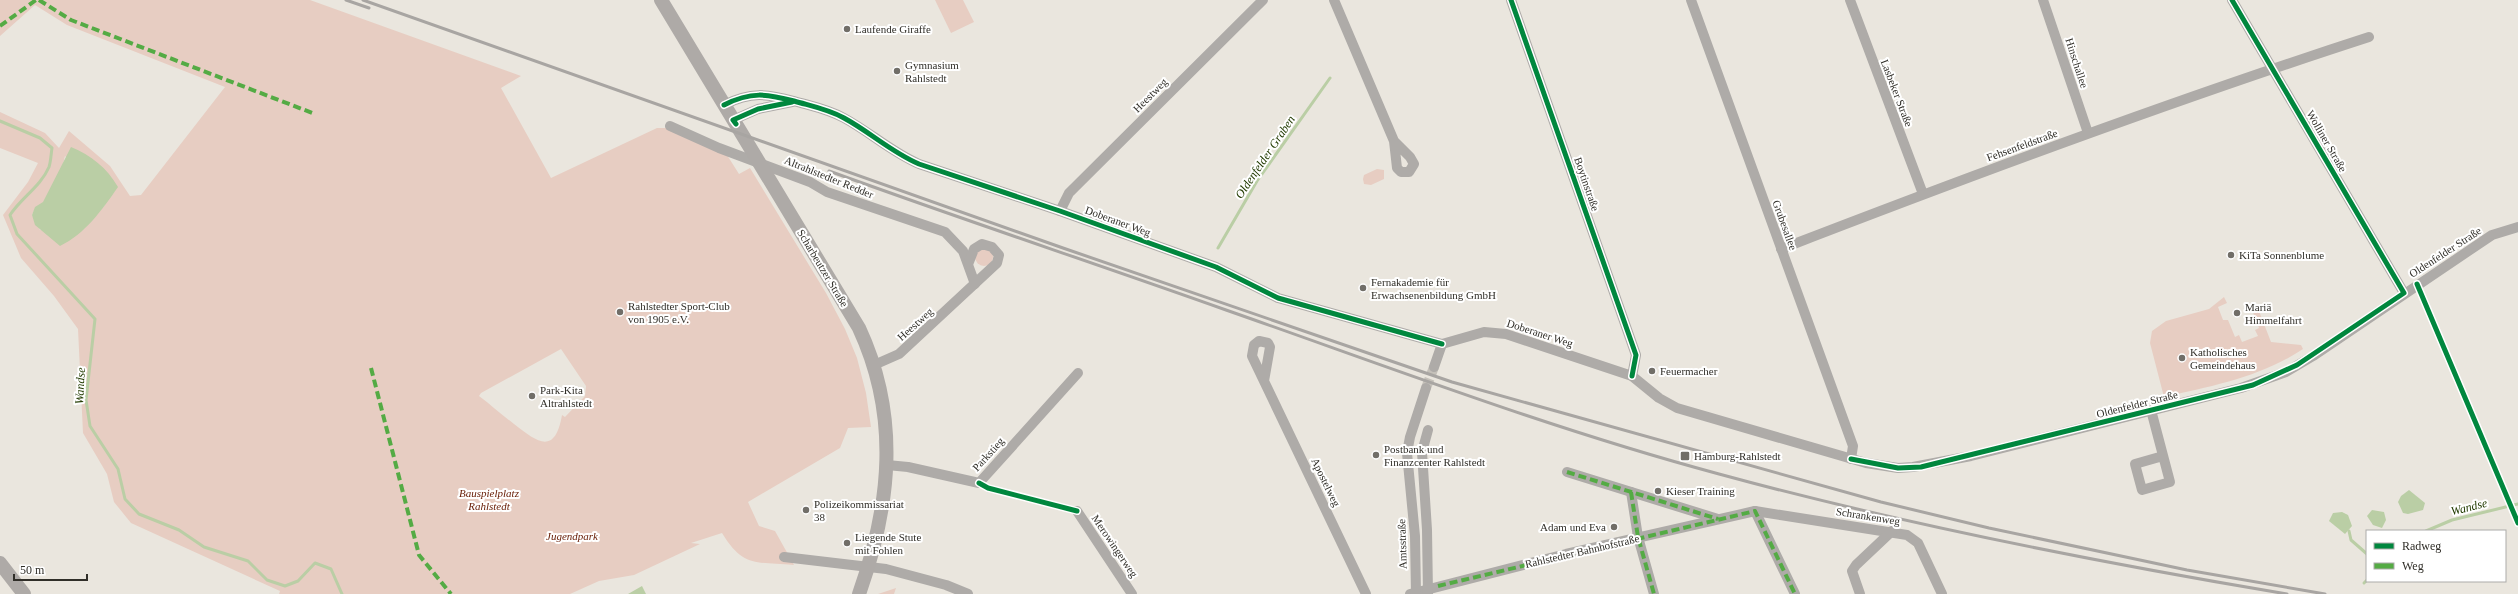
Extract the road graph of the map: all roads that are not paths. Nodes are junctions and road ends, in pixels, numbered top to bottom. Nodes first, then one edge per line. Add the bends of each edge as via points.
1 (662, 0) edge
2 (1263, 0) edge
3 (1334, 0) edge
4 (1511, 0) edge
5 (1691, 0) edge
6 (1850, 0) edge
7 (2043, 0) edge
8 (2232, 0) edge
9 (2369, 37) dead end
10 (2272, 68) junction
11 (794, 101) junction
12 (724, 105) junction
13 (734, 122) junction
14 (670, 126) dead end
15 (2088, 134) junction
16 (1394, 141) dead end
17 (1923, 194) junction
18 (1060, 211) junction
19 (2518, 227) edge
20 (1781, 249) junction
21 (969, 262) junction
22 (975, 284) junction
23 (2404, 293) junction
24 (1442, 344) junction
25 (874, 365) junction
26 (1434, 367) tunnel mouth
27 (1078, 373) dead end
28 (1632, 376) junction
29 (1264, 381) dead end
30 (1426, 388) tunnel mouth
31 (2151, 410) junction
32 (1428, 430) dead end
33 (2163, 456) dead end
34 (1851, 459) junction
35 (887, 465) junction
36 (1567, 472) dead end
37 (1631, 492) junction
38 (1077, 511) dead end
39 (1755, 511) junction
40 (1718, 519) junction
41 (1420, 522) junction
42 (1892, 531) junction
43 (1638, 537) junction
44 (784, 557) dead end
45 (0, 563) edge
46 (868, 565) junction
47 (1427, 591) edge
48 (1413, 593) edge
49 (24, 594) edge
50 (859, 594) edge
51 (968, 594) edge
52 (1132, 594) edge
53 (1366, 594) edge
54 (1654, 594) edge
55 (1795, 594) edge
56 (1860, 594) edge
57 (1942, 594) edge

1 - 12 main road, Scharbeutzer Straße
2 - 18 street, Heestweg via 1068,193
3 - 16 street
4 - 28 street, Boytinstraße via 1636,355
5 - 20 street, Grubesallee
6 - 17 street, Lasbeker Straße
7 - 15 street, Hinschallee
8 - 10 street, Wolliner Straße
9 - 10 street
10 - 15 street, Fehsenfeldstraße
10 - 23 street, Wolliner Straße
11 - 12 street, Doberaner Weg via 777,95 758,94
11 - 13 street via 758,109
11 - 18 street, Doberaner Weg via 844,118 897,154 919,164
12 - 13 main road, Scharbeutzer Straße
13 - 25 main road, Scharbeutzer Straße via 859,328
14 - 21 street, Altrahlstedter Redder via 719,148 810,182 827,192 945,232 957,242
15 - 17 street, Fehsenfeldstraße
17 - 20 street, Fehsenfeldstraße
18 - 24 street, Doberaner Weg via 1216,267 1278,298
19 - 23 street, Oldenfelder Straße via 2492,235
20 - 34 street, Grubesallee via 1853,446
21 - 22 street, Altrahlstedter Redder
21 - 22 street, Heestweg via 974,249 982,244 992,247 999,255 997,263
22 - 25 street, Heestweg via 899,354
23 - 31 street, Oldenfelder Straße via 2286,372 2241,388
24 - 26 street
24 - 28 street, Doberaner Weg via 1464,336 1495,332 1614,368
25 - 35 main road, Scharbeutzer Straße via 884,402
27 - 35 street, Parkstieg via 979,483 908,467
28 - 34 street, Doberaner Weg via 1677,408
29 - 53 street, Apostelweg
30 - 41 street, Amtsstraße via 1408,445 1410,493
31 - 33 street, Oldenfelder Straße
31 - 34 street, Oldenfelder Straße via 1921,467 1892,467
32 - 41 street via 1422,452
35 - 46 main road, Scharbeutzer Straße via 884,496
36 - 37 street
37 - 40 street
37 - 43 street
38 - 52 street, Merowingerweg
39 - 40 street, Rahlstedter Bahnhofstraße
39 - 42 street, Schrankenweg
39 - 55 street
40 - 43 street, Rahlstedter Bahnhofstraße
41 - 47 street, Amtsstraße via 1428,530
41 - 48 street, Amtsstraße
42 - 56 street via 1852,571
42 - 57 street, Schrankenweg via 1907,535 1918,543
43 - 47 street, Rahlstedter Bahnhofstraße via 1438,586
43 - 54 street
44 - 46 street
45 - 49 main road
46 - 50 main road
46 - 51 street via 916,576
47 - 48 street, Rahlstedter Bahnhofstraße

